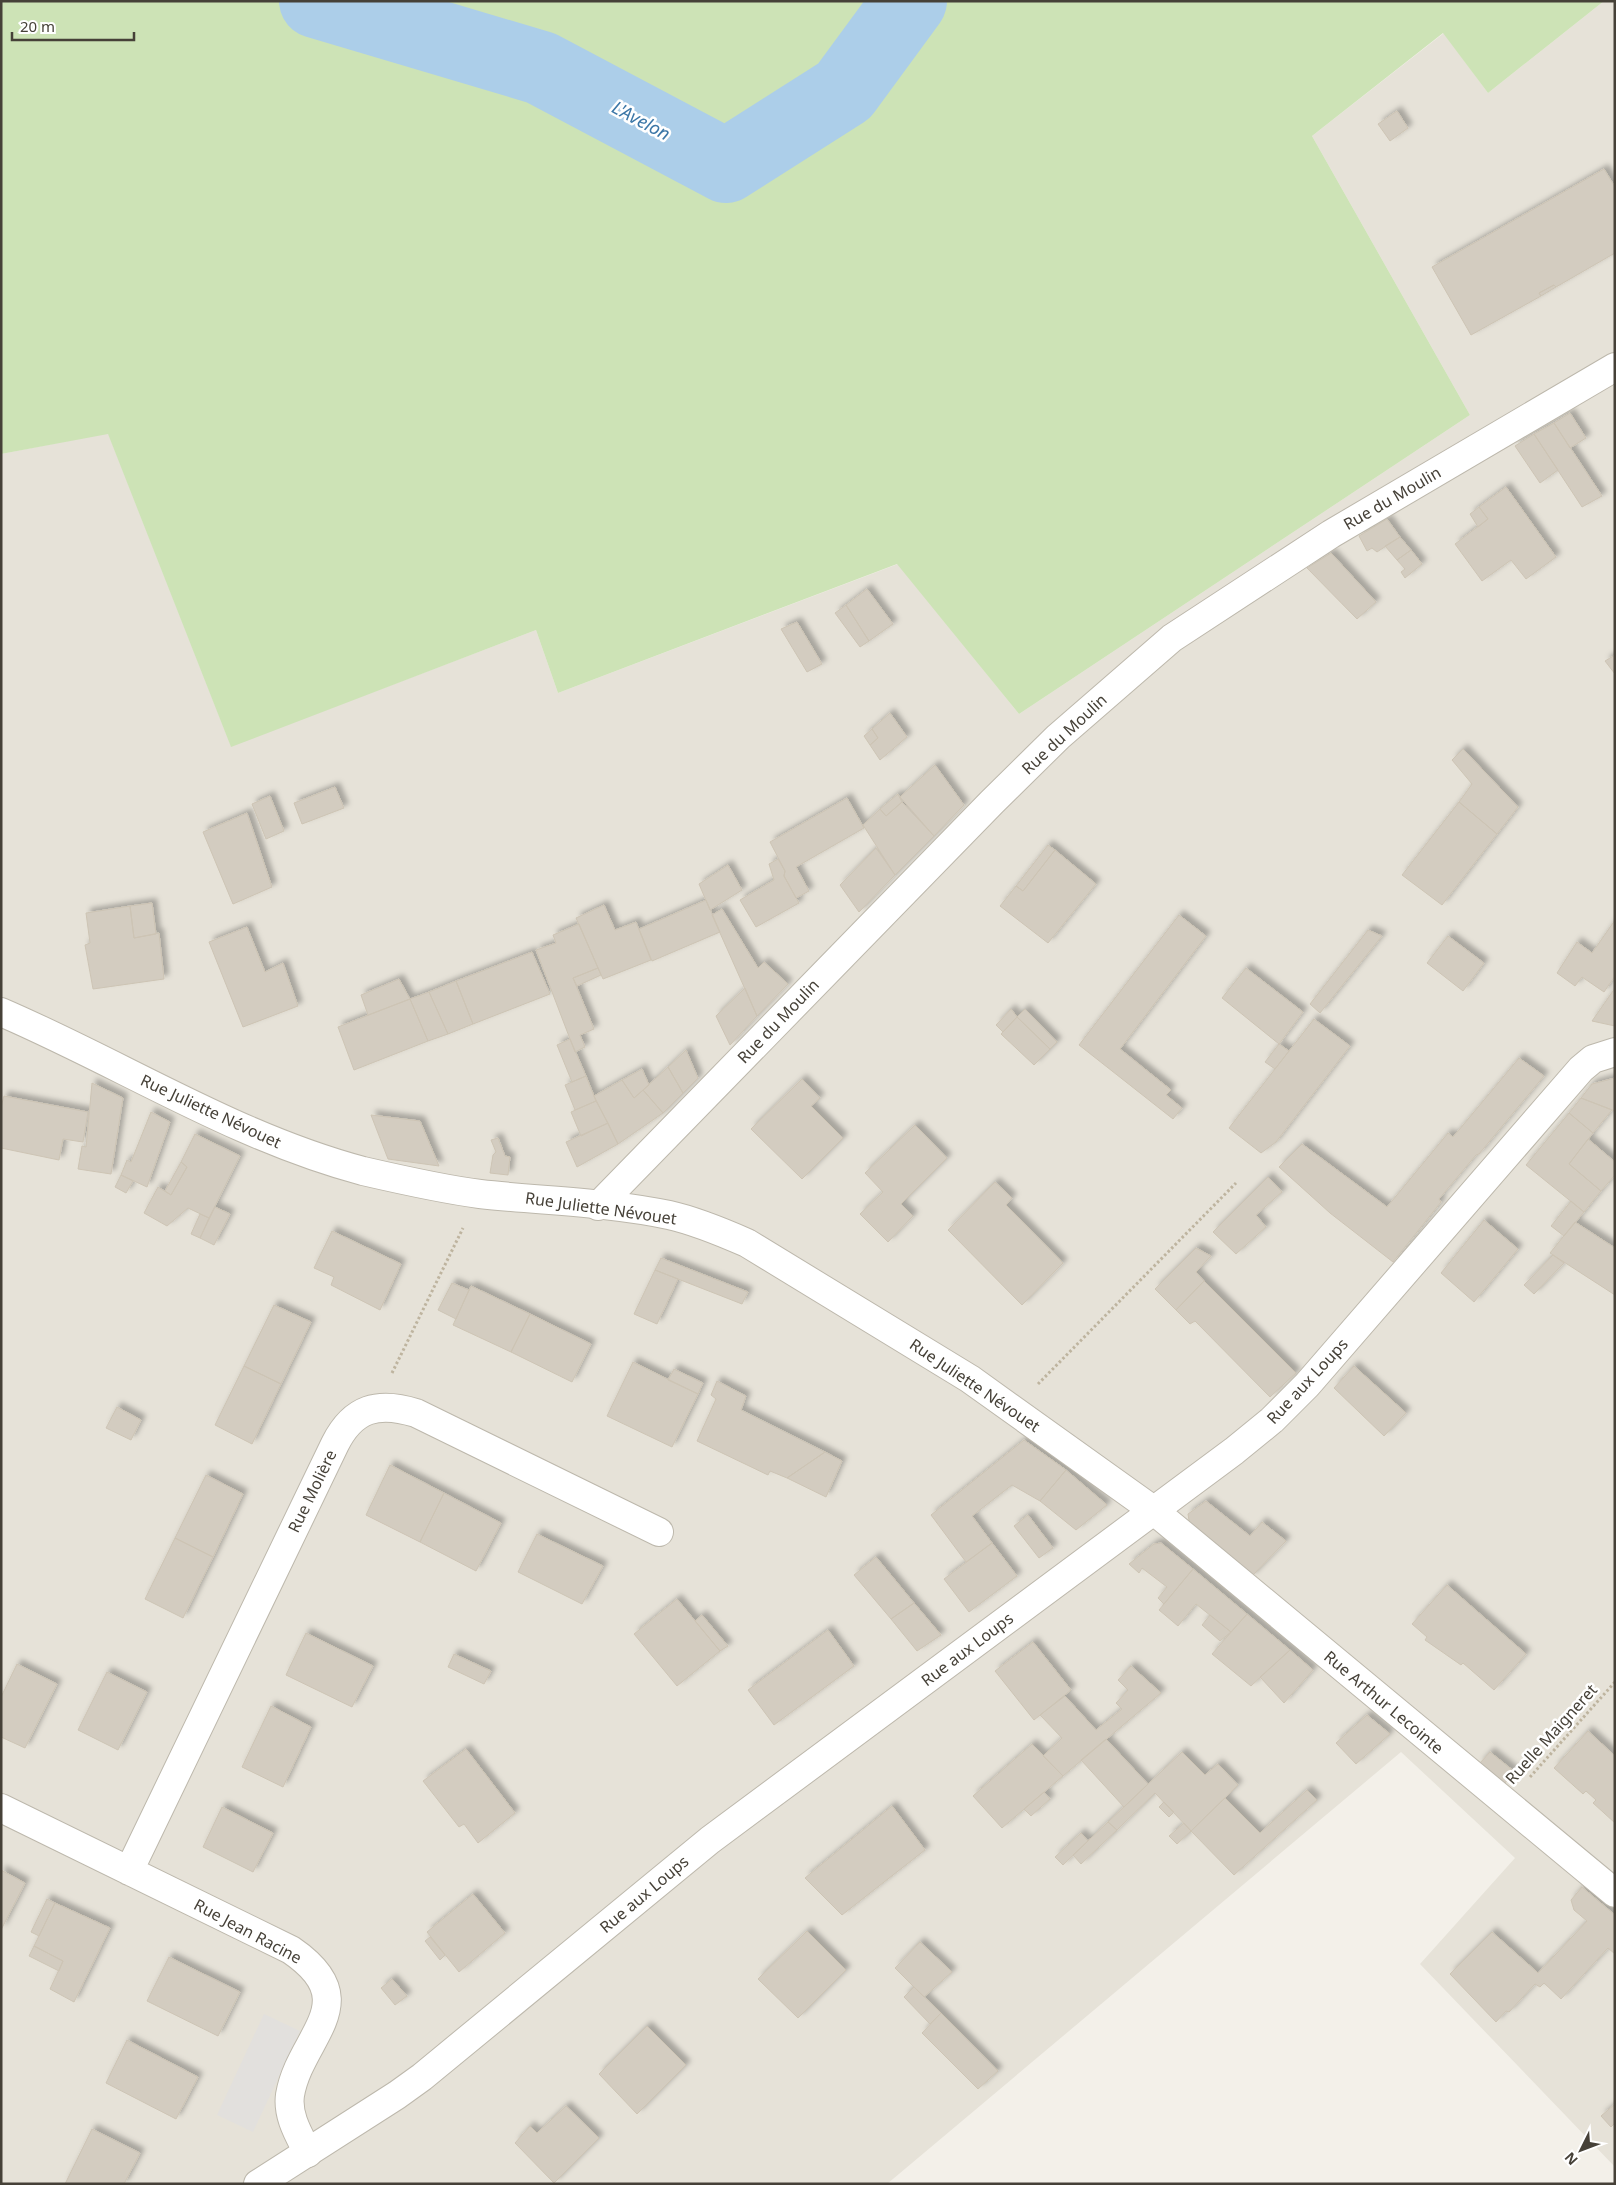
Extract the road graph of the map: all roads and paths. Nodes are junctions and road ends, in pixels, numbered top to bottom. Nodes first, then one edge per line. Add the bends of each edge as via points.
1 (1615, 367) edge
2 (1, 1012) edge
3 (1615, 1052) edge
4 (1236, 1183) dead end
5 (480, 1194) junction
6 (598, 1206) junction
7 (374, 1408) junction
8 (1014, 1410) junction
9 (1153, 1510) junction
10 (659, 1532) dead end
11 (1615, 1682) edge
12 (1506, 1803) junction
13 (1, 1808) edge
14 (129, 1871) junction
15 (1615, 1893) edge
16 (308, 2153) junction
17 (258, 2184) edge

1 - 6 street, Rue du Moulin via 1331,534 1172,638 1058,737 992,802
2 - 5 street, Rue Juliette Névouet via 224,1121 275,1142 363,1170
3 - 9 street, Rue aux Loups via 1594,1059 1581,1069 1290,1404 1234,1451
4 - 8 path
5 - 6 street, Rue Juliette Névouet
5 - 7 path
6 - 8 street, Rue Juliette Névouet via 668,1215 747,1243 936,1357
7 - 10 street, Rue Molière via 400,1408 416,1413
7 - 14 street, Rue Molière via 351,1419 342,1430
8 - 9 street, Rue Juliette Névouet
9 - 12 street, Rue Arthur Lecointe
9 - 16 street, Rue aux Loups via 710,1840 422,2077
11 - 12 path, Ruelle Maigneret
12 - 15 street, Rue Arthur Lecointe
13 - 14 street, Rue Jean Racine
14 - 16 street, Rue Jean Racine via 291,1950 316,1970 325,1994 323,2023 296,2075 290,2095 295,2126
16 - 17 street, Rue aux Loups

